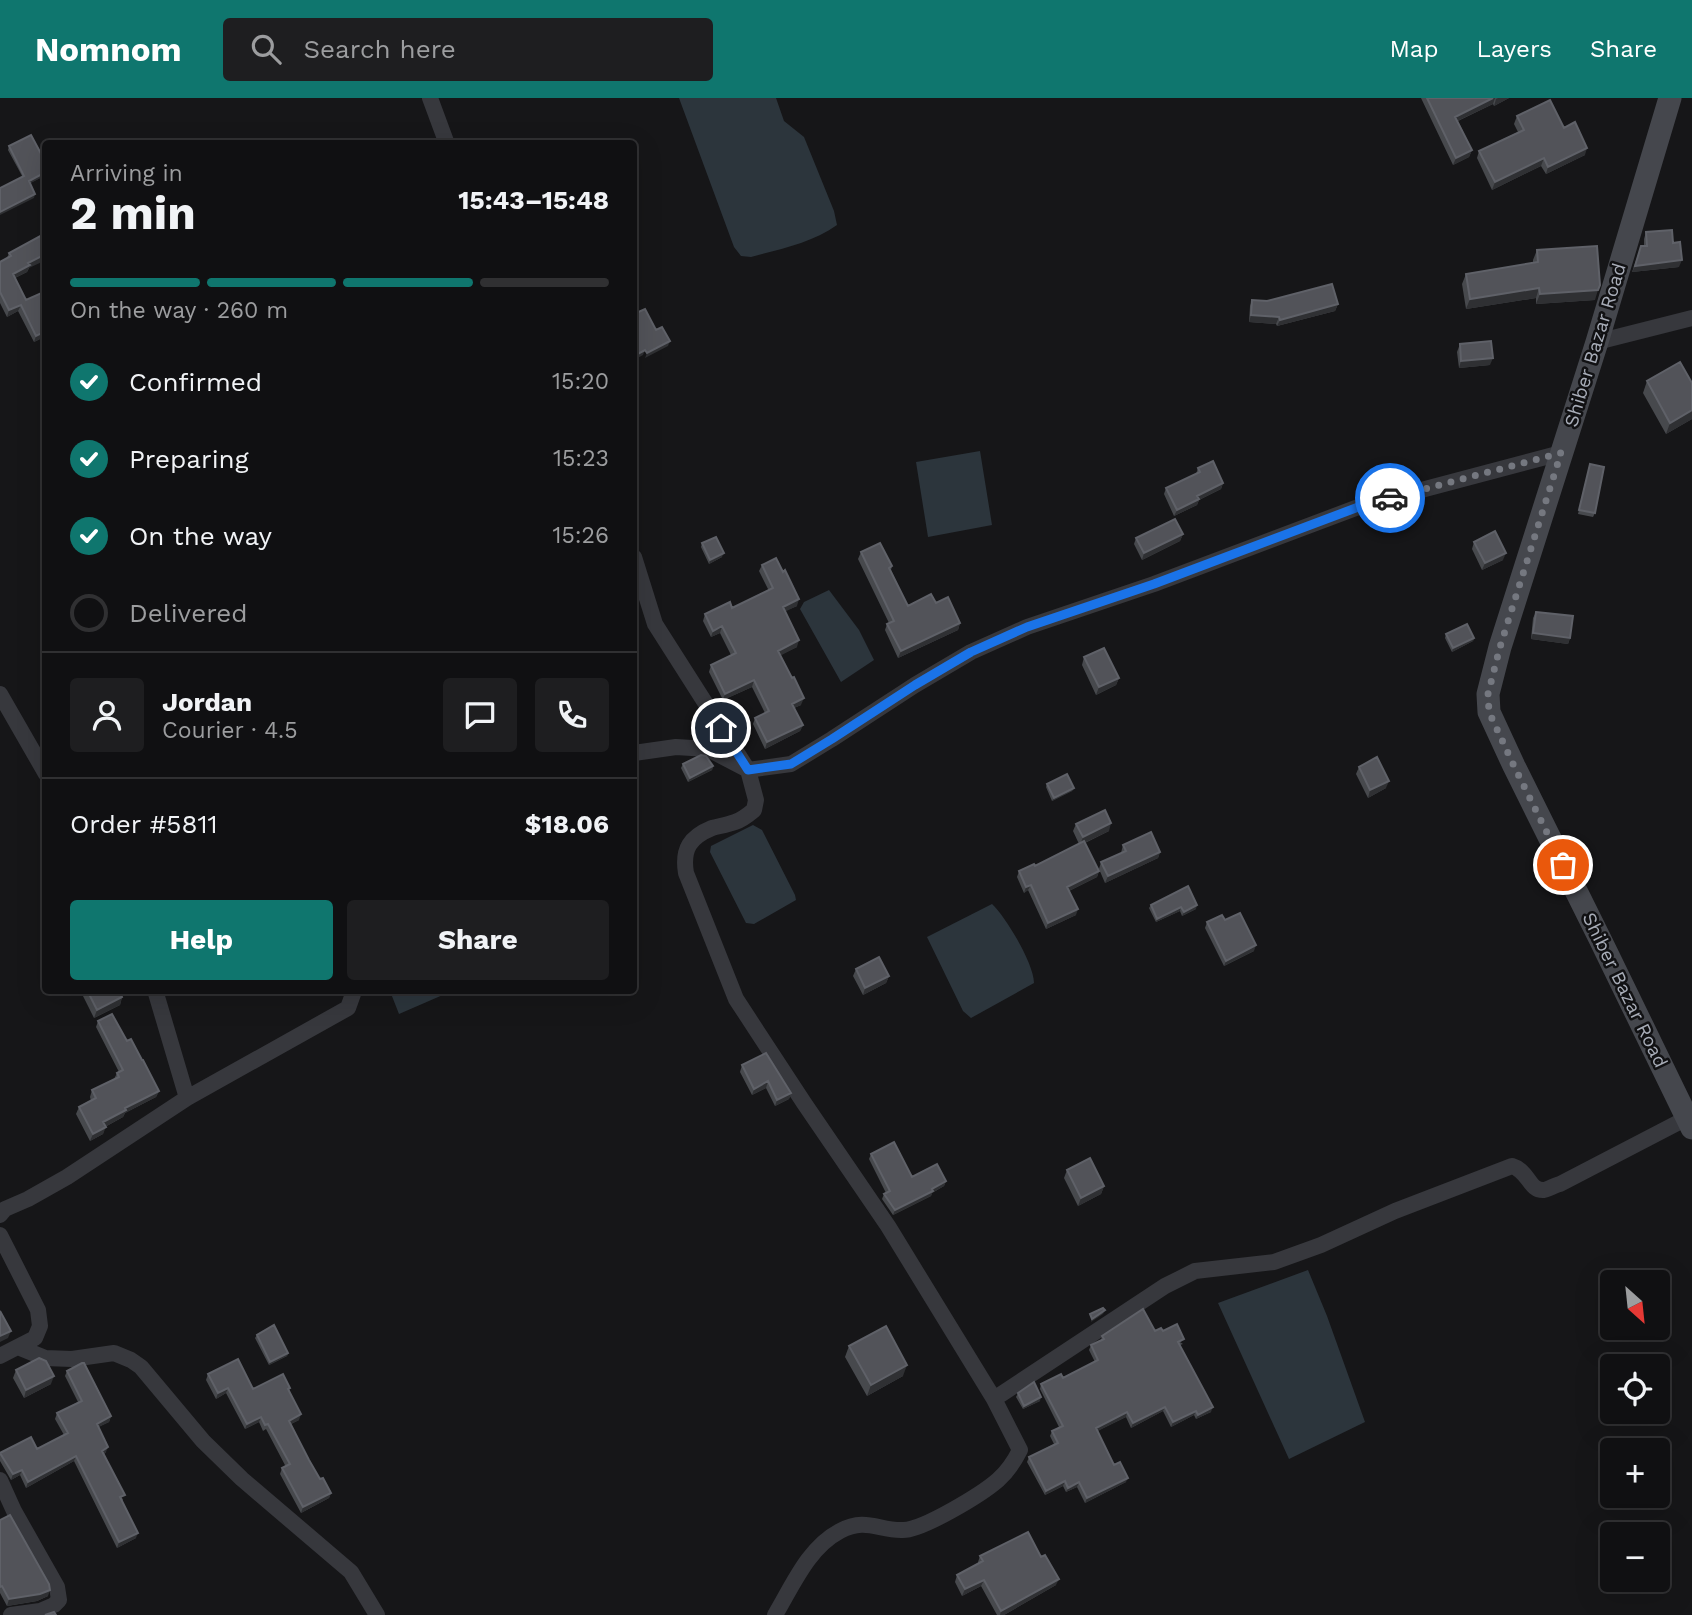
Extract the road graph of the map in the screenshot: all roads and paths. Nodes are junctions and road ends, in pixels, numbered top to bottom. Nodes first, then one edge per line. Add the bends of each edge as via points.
1 (430, 98) edge
2 (1670, 98) edge
3 (446, 140) edge
4 (1692, 318) edge
5 (1597, 342) junction
6 (1561, 453) junction
7 (637, 567) edge
8 (0, 694) edge
9 (637, 753) edge
10 (42, 767) edge
11 (748, 770) junction
12 (156, 994) edge
13 (352, 994) edge
14 (187, 1098) junction
15 (1690, 1123) edge
16 (0, 1215) edge
17 (0, 1235) edge
18 (18, 1347) junction
19 (0, 1356) edge
20 (994, 1399) junction
21 (0, 1480) edge
22 (11, 1615) edge
23 (377, 1615) edge
24 (775, 1615) edge

1 - 3 street
2 - 5 street, Shiber Bazar Road
4 - 5 street
5 - 6 street, Shiber Bazar Road
6 - 11 street via 1361,506 1027,627 971,652 791,764
6 - 15 street, Shiber Bazar Road via 1500,647 1488,694 1489,712
7 - 11 street via 655,624
8 - 10 street
9 - 11 street via 676,747 708,749
11 - 20 street via 754,810 692,839 684,862 686,873 736,999 888,1226
12 - 14 street
13 - 14 street via 348,1008
14 - 16 street
15 - 20 street via 1544,1190 1536,1189 1524,1172 1513,1166 1274,1262 1195,1271
17 - 18 street via 38,1310 40,1326 34,1338
18 - 19 street
18 - 23 street via 45,1358 114,1353 141,1367 203,1441 351,1572
20 - 24 street via 1020,1450 999,1480 936,1519 905,1531 859,1524 840,1531 810,1556
21 - 22 street via 59,1594 59,1600 48,1609

